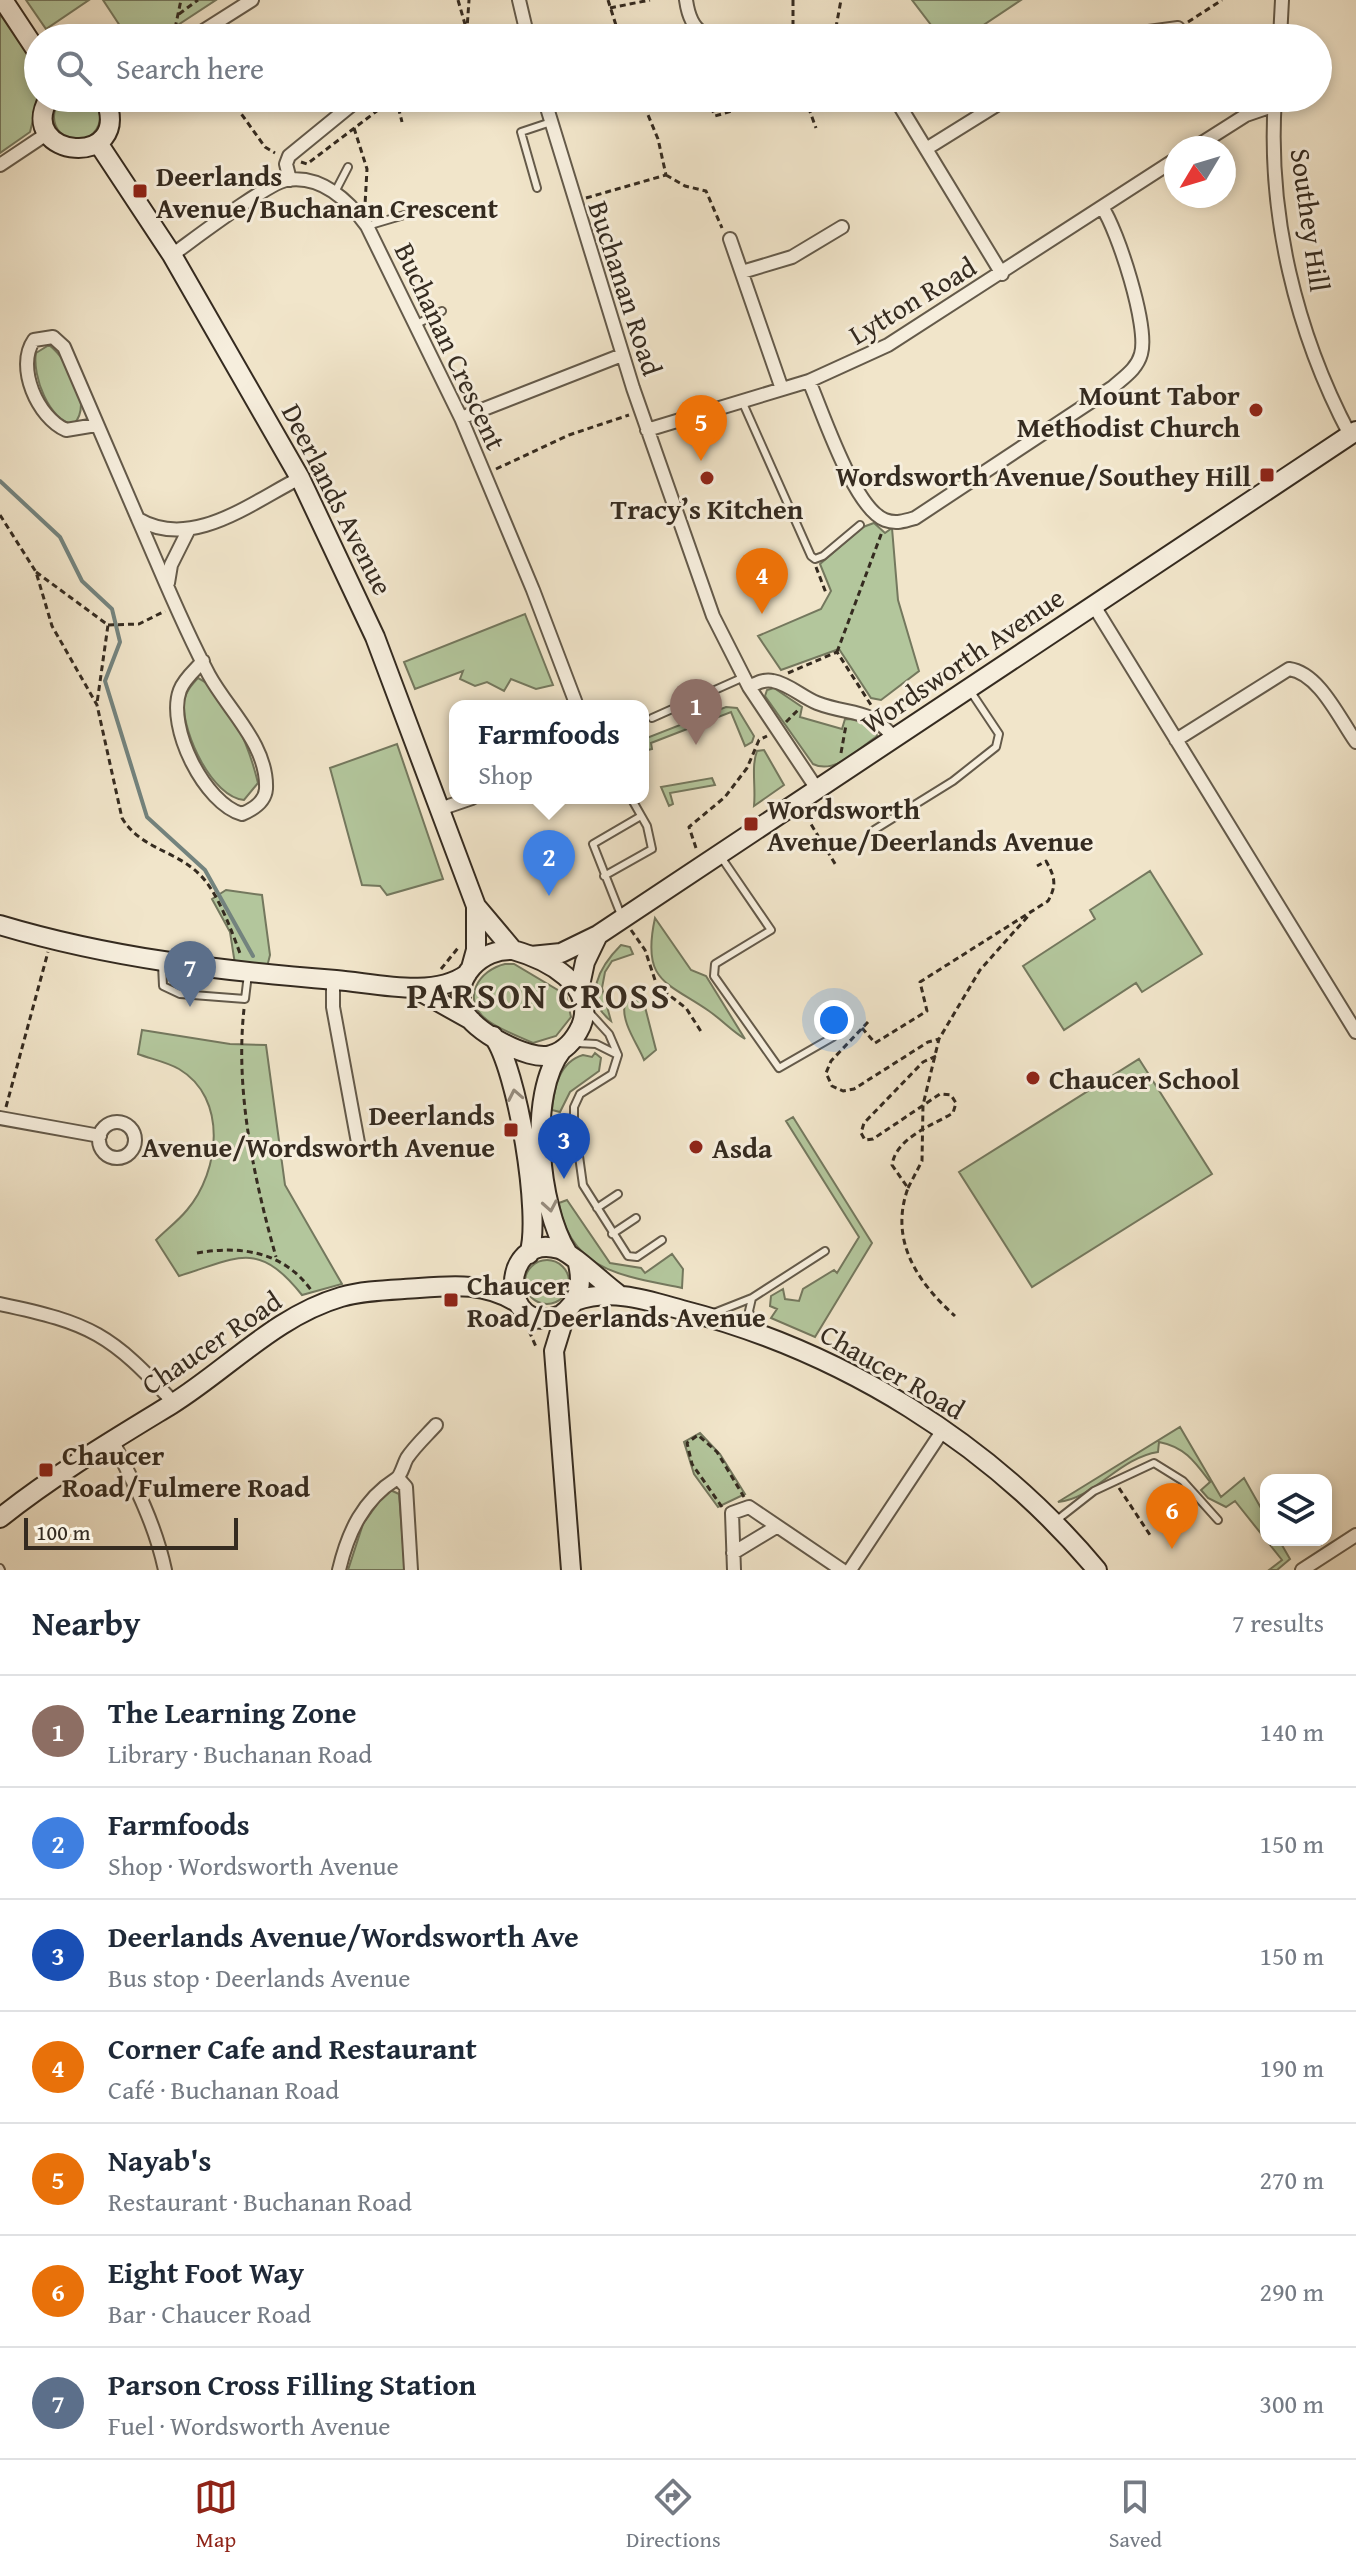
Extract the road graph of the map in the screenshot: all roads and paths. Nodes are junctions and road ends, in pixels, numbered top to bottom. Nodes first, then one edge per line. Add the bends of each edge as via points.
1 (3, 0) edge
2 (181, 0) edge
3 (198, 0) edge
4 (252, 0) edge
5 (458, 0) edge
6 (469, 0) edge
7 (519, 0) edge
8 (608, 0) edge
9 (650, 0) edge
10 (686, 0) edge
11 (793, 0) edge
12 (841, 0) edge
13 (1222, 0) edge
14 (1282, 0) edge
15 (610, 8) junction
16 (178, 15) junction
17 (176, 24) edge
18 (214, 24) edge
19 (465, 24) edge
20 (467, 24) edge
21 (525, 24) edge
22 (615, 24) edge
23 (692, 24) edge
24 (793, 24) edge
25 (837, 24) edge
26 (1184, 24) edge
27 (1281, 24) edge
28 (24, 32) edge
29 (45, 112) edge
30 (108, 112) edge
31 (240, 112) edge
32 (343, 112) edge
33 (376, 112) edge
34 (399, 112) edge
35 (548, 112) edge
36 (647, 112) edge
37 (810, 112) edge
38 (904, 112) edge
39 (985, 112) edge
40 (1253, 112) edge
41 (1275, 112) edge
42 (402, 122) dead end
43 (551, 122) junction
44 (354, 128) junction
45 (816, 128) dead end
46 (48, 133) junction
47 (1213, 136) edge
48 (98, 143) junction
49 (926, 149) junction
50 (289, 156) junction
51 (0, 165) edge
52 (348, 167) dead end
53 (1164, 167) edge
54 (666, 175) junction
55 (290, 180) junction
56 (537, 188) dead end
57 (335, 192) junction
58 (574, 202) junction
59 (1102, 207) junction
60 (359, 215) junction
61 (404, 215) dead end
62 (367, 226) junction
63 (842, 227) dead end
64 (730, 239) joint
65 (172, 255) junction
66 (742, 272) junction
67 (1002, 274) junction
68 (442, 311) dead end
69 (415, 325) junction
70 (622, 355) junction
71 (809, 381) junction
72 (782, 389) junction
73 (742, 401) junction
74 (641, 411) junction
75 (461, 418) junction
76 (96, 425) junction
77 (647, 430) junction
78 (1353, 433) edge
79 (484, 475) junction
80 (300, 478) junction
81 (0, 515) edge
82 (138, 519) junction
83 (887, 521) junction
84 (860, 525) dead end
85 (188, 531) junction
86 (815, 559) junction
87 (36, 572) junction
88 (168, 585) junction
89 (826, 593) dead end
90 (177, 606) junction
91 (1094, 606) junction
92 (108, 625) junction
93 (837, 652) junction
94 (203, 661) junction
95 (777, 681) junction
96 (747, 682) junction
97 (968, 687) junction
98 (805, 697) junction
99 (575, 700) edge
100 (97, 705) junction
101 (849, 710) junction
102 (652, 718) dead end
103 (878, 720) junction
104 (777, 729) junction
105 (894, 738) junction
106 (1176, 740) junction
107 (1356, 742) edge
108 (850, 768) junction
109 (817, 798) junction
110 (455, 804) edge
111 (634, 804) edge
112 (440, 809) junction
113 (641, 816) junction
114 (874, 830) dead end
115 (696, 848) dead end
116 (719, 854) junction
117 (1037, 866) dead end
118 (837, 867) dead end
119 (604, 876) junction
120 (476, 906) junction
121 (1033, 910) junction
122 (623, 918) junction
123 (0, 925) edge
124 (598, 935) junction
125 (52, 940) junction
126 (463, 940) dead end
127 (513, 950) junction
128 (531, 956) junction
129 (162, 961) junction
130 (469, 971) junction
131 (248, 974) junction
132 (333, 980) junction
133 (445, 984) junction
134 (411, 987) junction
135 (582, 997) junction
136 (245, 999) junction
137 (471, 1020) junction
138 (868, 1022) dead end
139 (862, 1028) junction
140 (1356, 1032) edge
141 (702, 1033) dead end
142 (493, 1036) junction
143 (833, 1037) dead end
144 (939, 1039) junction
145 (565, 1047) junction
146 (618, 1055) junction
147 (936, 1056) junction
148 (923, 1105) junction
149 (1, 1118) edge
150 (921, 1132) junction
151 (100, 1136) dead end
152 (359, 1148) dead end
153 (908, 1188) junction
154 (618, 1194) dead end
155 (597, 1208) junction
156 (636, 1218) dead end
157 (612, 1234) junction
158 (662, 1240) dead end
159 (825, 1251) dead end
160 (197, 1253) dead end
161 (529, 1254) junction
162 (276, 1257) junction
163 (573, 1258) junction
164 (516, 1270) junction
165 (480, 1286) junction
166 (618, 1294) junction
167 (755, 1296) junction
168 (0, 1304) edge
169 (319, 1306) junction
170 (571, 1306) junction
171 (524, 1308) junction
172 (707, 1316) junction
173 (955, 1316) dead end
174 (756, 1332) junction
175 (554, 1351) junction
176 (174, 1403) junction
177 (436, 1425) dead end
178 (943, 1430) junction
179 (112, 1440) junction
180 (398, 1478) junction
181 (1114, 1480) junction
182 (749, 1507) junction
183 (0, 1518) edge
184 (1218, 1520) dead end
185 (1054, 1522) junction
186 (731, 1527) junction
187 (776, 1527) junction
188 (1150, 1535) dead end
189 (1356, 1535) edge
190 (733, 1553) junction
191 (165, 1570) edge
192 (339, 1570) edge
193 (411, 1570) edge
194 (571, 1570) edge
195 (734, 1570) edge
196 (842, 1570) edge
197 (850, 1570) edge
198 (1097, 1570) edge
199 (1302, 1570) edge

1 - 28 street
2 - 16 path
3 - 16 path
4 - 18 street
5 - 19 path
6 - 20 path
7 - 21 street
8 - 15 path
9 - 15 path
10 - 23 street
11 - 24 path
12 - 25 path
13 - 26 path
14 - 27 street
15 - 22 path
16 - 17 path
29 - 46 street
30 - 48 street via 110,121
31 - 50 path via 265,147
32 - 50 street
33 - 44 path
34 - 42 path
35 - 43 street, Buchanan Road
36 - 54 path
37 - 45 path
38 - 49 street
39 - 49 street
40 - 47 street
41 - 78 street, Southey Hill via 1278,200 1294,290 1316,363
43 - 56 lane via 521,132
43 - 58 street, Buchanan Road
44 - 50 path via 307,164
44 - 60 path via 369,180 367,202
46 - 48 street via 62,147 79,150
46 - 51 street
48 - 65 street, Deerlands Avenue
49 - 67 street
50 - 55 street
52 - 57 lane
53 - 59 street, Lytton Road
54 - 58 path
54 - 64 path via 706,191
55 - 57 street, Buchanan Crescent
55 - 65 street via 271,186
57 - 60 street, Buchanan Crescent
58 - 70 street, Buchanan Road
59 - 67 street, Lytton Road
59 - 83 street via 1113,223 1144,338 1132,372 915,518
60 - 62 street, Buchanan Crescent
61 - 62 lane
62 - 69 street, Buchanan Crescent
63 - 66 street via 792,257
64 - 66 street
65 - 80 street, Deerlands Avenue
66 - 72 street
67 - 71 street, Lytton Road via 888,345
68 - 69 lane
69 - 75 street, Buchanan Crescent
70 - 74 street, Buchanan Road
70 - 75 street
71 - 72 street, Lytton Road
71 - 83 street via 858,491 870,510
72 - 73 street, Lytton Road
73 - 77 street, Lytton Road
73 - 86 lane
74 - 77 street, Buchanan Road
74 - 79 path via 569,435
75 - 79 street, Buchanan Crescent
76 - 76 street via 64,347 53,337 34,340 26,363 46,416 66,430
76 - 82 street
77 - 96 street, Buchanan Road via 713,616
78 - 91 street, Wordsworth Avenue
79 - 99 street, Buchanan Crescent
80 - 85 street
80 - 112 street, Deerlands Avenue via 375,637
81 - 87 path
82 - 85 street via 161,530
82 - 88 street
83 - 93 path
84 - 86 lane
85 - 88 street via 171,565
86 - 89 path
87 - 92 path
87 - 100 path via 52,626
88 - 90 street
90 - 92 path via 139,624
90 - 94 street
91 - 97 street, Wordsworth Avenue
91 - 106 street
92 - 100 path
93 - 95 path
93 - 103 path
94 - 94 street via 236,711 264,775 262,801 242,814 217,800 202,780 179,725 180,689
95 - 96 street
95 - 98 street
96 - 102 lane
96 - 104 street, Buchanan Road
97 - 105 street, Wordsworth Avenue
97 - 114 lane via 999,734 996,747
98 - 101 street
98 - 104 path via 796,716
100 - 131 path via 122,818 130,833 198,873 226,917
101 - 103 street
101 - 108 path via 841,750
103 - 105 street
104 - 109 street, Buchanan Road
104 - 115 path via 759,740 747,768 725,797 689,827
105 - 108 street, Wordsworth Avenue
106 - 107 street via 1289,669 1312,679
106 - 140 street
108 - 109 street, Wordsworth Avenue
109 - 116 street, Wordsworth Avenue
109 - 118 path via 805,814
110 - 112 street
111 - 113 lane
112 - 120 street, Deerlands Avenue
113 - 119 lane via 593,844
113 - 119 lane via 652,849
116 - 122 street, Wordsworth Avenue
116 - 143 lane via 771,930 715,964 714,976 779,1068
117 - 121 path via 1046,861 1056,887 1048,901
119 - 122 lane
120 - 127 street, Deerlands Avenue
120 - 130 street, Deerlands Avenue
121 - 139 path via 920,982 927,1011 875,1043
121 - 144 path via 980,970
122 - 124 street, Wordsworth Avenue
122 - 141 path via 645,950 657,986 686,1008
123 - 125 street
124 - 128 street, Wordsworth Avenue via 561,953
124 - 135 street via 585,962
125 - 129 street
125 - 149 path
126 - 133 path via 441,967
127 - 128 street
127 - 130 street via 492,952
128 - 135 street via 564,974
129 - 131 street
129 - 136 lane via 163,986 170,991
130 - 133 street
130 - 137 street via 461,998
131 - 132 street
131 - 136 lane
132 - 134 street
132 - 152 street via 333,1007
133 - 134 street
134 - 137 street
135 - 145 street via 583,1020
135 - 146 lane
136 - 162 path via 239,1051 246,1111
137 - 142 street
138 - 139 path
139 - 144 path via 826,1073 832,1086 843,1091
142 - 145 street via 536,1056
161 -> 142 street via 535,1230 519,1111 511,1072
144 - 147 path
145 - 146 lane via 596,1044
145 -> 163 street via 547,1073 540,1112 552,1221
146 - 155 lane via 612,1074 580,1094 574,1107 583,1185
147 - 148 path
147 - 148 path via 923,1062 864,1123 861,1133 865,1140 873,1139
148 - 150 path
148 - 150 path via 940,1094 951,1095 956,1103 953,1113
149 - 151 street
150 - 153 path via 922,1161
150 - 153 path via 894,1153 892,1165
153 - 173 path via 902,1220 910,1263
154 - 155 lane
155 - 157 lane
156 - 157 lane
157 - 158 lane via 628,1256 637,1257
159 - 167 lane
160 - 162 path
161 - 163 street via 550,1247
161 - 164 street
162 - 169 path via 300,1275
163 - 166 street, Chaucer Road
163 - 170 street via 581,1283
164 - 165 street, Chaucer Road
164 - 171 street via 511,1286
165 - 169 street, Chaucer Road via 358,1293
165 - 171 street, Chaucer Road
166 - 170 street, Chaucer Road
166 - 172 street, Chaucer Road
167 - 172 lane
167 - 174 lane via 749,1311
168 - 176 street via 85,1326 138,1364
169 - 176 street, Chaucer Road via 270,1332
170 - 171 street via 552,1319
170 - 175 street
171 - 175 street
172 - 174 street, Chaucer Road
174 - 178 street, Chaucer Road via 819,1358
175 - 194 street
176 - 179 street, Chaucer Road
177 - 180 street via 409,1454
178 - 185 street, Chaucer Road
178 - 197 street
179 - 183 street, Chaucer Road
179 - 191 street via 142,1498
180 - 192 street via 375,1493 359,1514
180 - 193 street via 406,1487
181 - 184 lane via 1154,1463 1183,1481
181 - 185 lane
181 - 188 path
182 - 186 street via 732,1513
182 - 186 path via 717,1452 698,1435 687,1443 692,1464 719,1500
182 - 187 street
185 - 198 street, Chaucer Road
186 - 190 street
187 - 190 street
187 - 196 street
189 - 199 street
190 - 195 street

